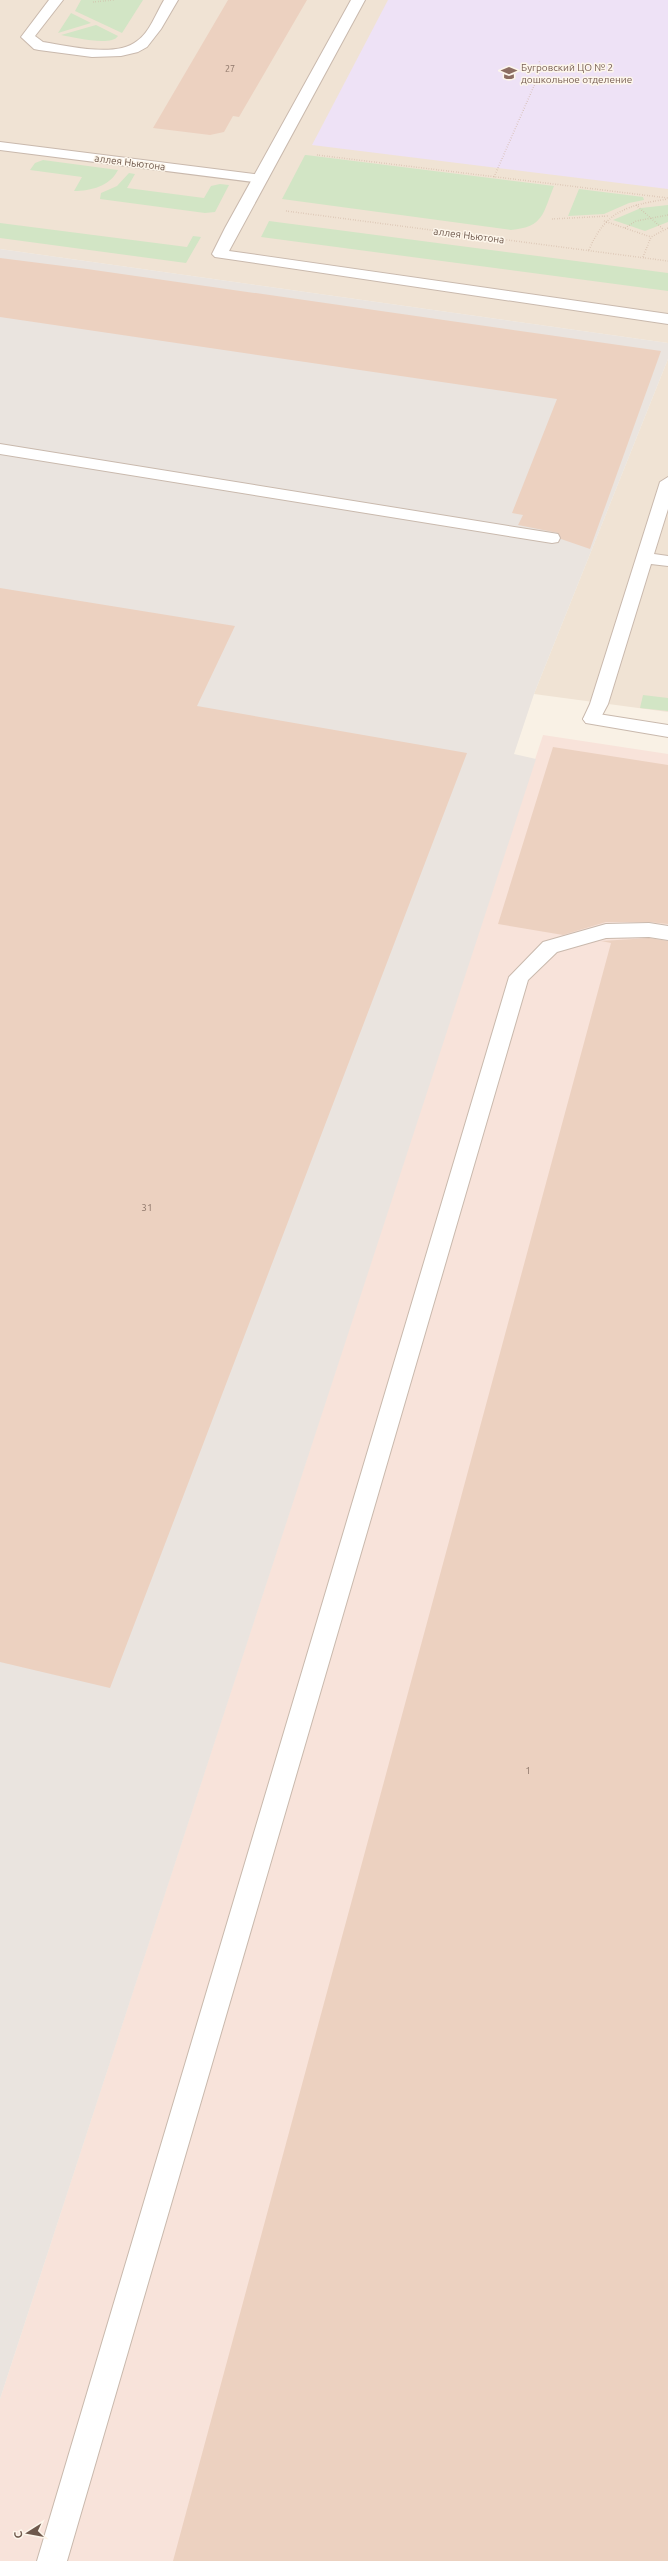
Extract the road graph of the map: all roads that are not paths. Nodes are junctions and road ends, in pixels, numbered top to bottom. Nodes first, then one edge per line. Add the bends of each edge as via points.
1 (56, 0) edge
2 (171, 0) edge
3 (358, 0) edge
4 (0, 146) edge
5 (260, 179) junction
6 (668, 320) edge
7 (0, 449) edge
8 (668, 482) edge
9 (552, 538) dead end
10 (644, 558) junction
11 (668, 561) edge
12 (668, 731) edge
13 (668, 933) edge
14 (52, 2561) edge

1 - 2 street via 28,38 39,46 105,53 123,52 141,45
3 - 5 street
4 - 5 street, аллея Ньютона
5 - 6 street via 220,254
7 - 9 street
8 - 10 street
10 - 11 street
10 - 12 street via 592,720
13 - 14 street via 649,930 606,931 550,947 519,977

